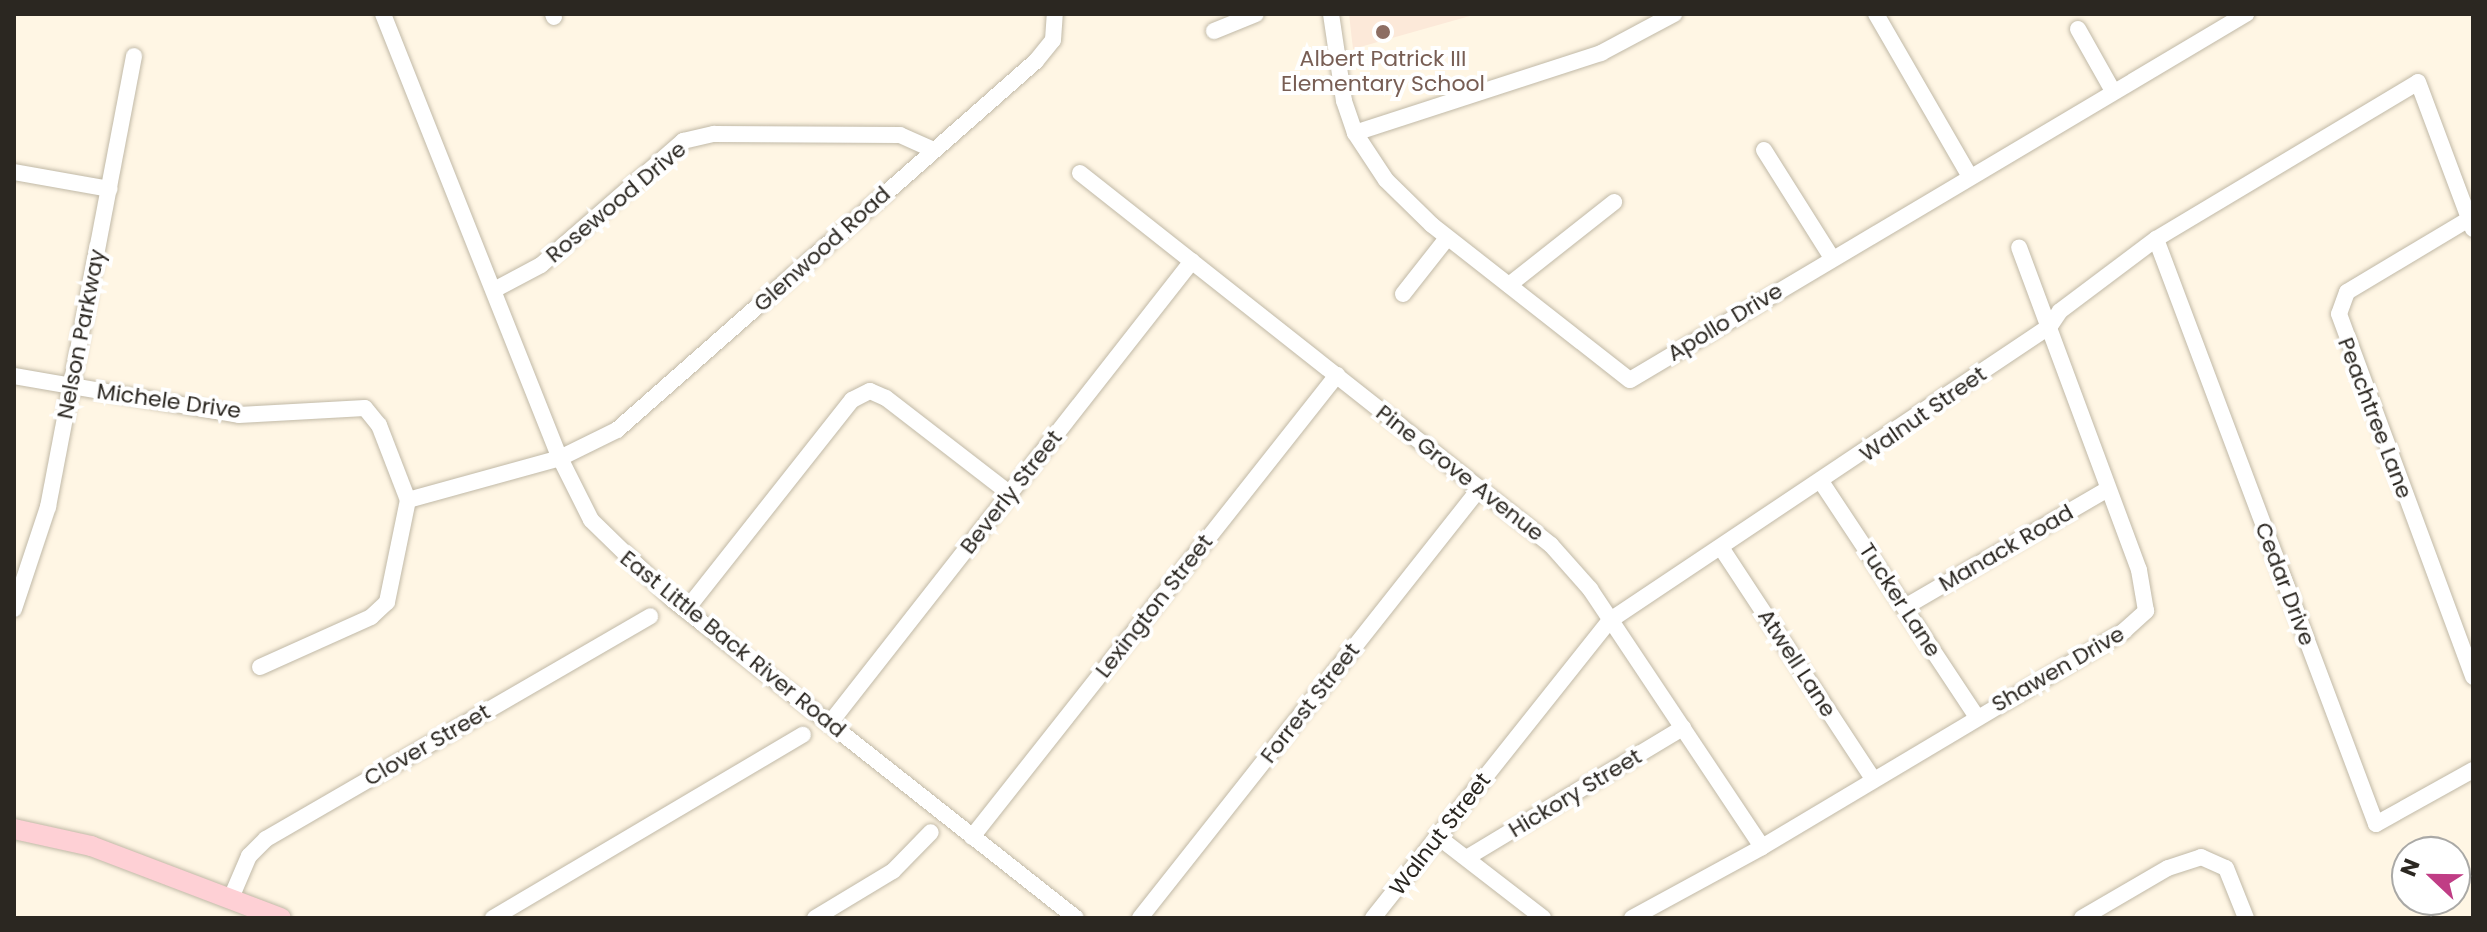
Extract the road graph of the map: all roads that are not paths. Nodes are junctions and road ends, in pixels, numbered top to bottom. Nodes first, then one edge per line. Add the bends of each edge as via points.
1 (383, 14) edge
2 (1055, 14) edge
3 (1256, 14) edge
4 (1331, 14) edge
5 (1674, 14) edge
6 (1876, 14) edge
7 (2246, 14) edge
8 (2078, 29) dead end
9 (1214, 31) dead end
10 (134, 56) dead end
11 (2113, 91) junction
12 (1355, 133) junction
13 (931, 149) junction
14 (1764, 150) dead end
15 (14, 172) edge
16 (1080, 173) dead end
17 (1970, 177) junction
18 (109, 189) junction
19 (1614, 202) dead end
20 (2471, 224) edge
21 (1447, 238) junction
22 (2156, 239) junction
23 (2019, 248) dead end
24 (1832, 258) junction
25 (1192, 261) junction
26 (1509, 285) junction
27 (494, 290) junction
28 (1403, 294) dead end
29 (2050, 326) junction
30 (1337, 375) junction
31 (14, 376) edge
32 (71, 387) junction
33 (560, 458) junction
34 (1822, 483) junction
35 (1480, 488) junction
36 (2108, 489) junction
37 (1010, 494) junction
38 (408, 500) junction
39 (1722, 549) junction
40 (1905, 607) junction
41 (14, 609) edge
42 (686, 610) junction
43 (650, 616) dead end
44 (1609, 621) junction
45 (260, 667) dead end
46 (2473, 677) edge
47 (1977, 717) junction
48 (830, 723) junction
49 (1683, 728) junction
50 (803, 735) dead end
51 (2473, 770) edge
52 (1872, 777) junction
53 (14, 829) edge
54 (931, 832) dead end
55 (1437, 836) junction
56 (972, 837) junction
57 (1762, 847) junction
58 (1468, 857) junction
59 (231, 898) junction
60 (281, 918) edge
61 (493, 918) edge
62 (815, 918) edge
63 (1076, 918) edge
64 (1140, 918) edge
65 (1373, 918) edge
66 (1543, 918) edge
67 (1632, 918) edge
68 (2082, 918) edge
69 (2246, 918) edge

1 - 27 street, East Little Back River Road
2 - 13 street, Glenwood Road via 1046,51
3 - 9 street
4 - 12 street, Apollo Drive via 1339,77
5 - 12 street via 1601,53
6 - 17 street
7 - 11 street, Apollo Drive
8 - 11 street
10 - 18 street, Nelson Parkway
11 - 17 street, Apollo Drive
12 - 21 street, Apollo Drive via 1386,180
13 - 27 street, Rosewood Drive via 900,135 714,134 683,141 541,265
13 - 33 street, Glenwood Road via 617,430
14 - 24 street
15 - 18 street
16 - 25 street, Pine Grove Avenue
17 - 24 street, Apollo Drive
18 - 32 street, Nelson Parkway
19 - 26 street
20 - 22 street, Walnut Street via 2418,82
20 - 46 street, Peachtree Lane via 2347,292 2339,314
21 - 26 street, Apollo Drive
21 - 28 street
22 - 29 street, Walnut Street via 2060,311
22 - 51 street, Cedar Drive via 2376,824
23 - 29 street, Shawen Drive
24 - 26 street, Apollo Drive via 1630,380
25 - 30 street, Pine Grove Avenue
25 - 37 street, Beverly Street
27 - 33 street, East Little Back River Road
29 - 34 street, Walnut Street
29 - 36 street, Shawen Drive
30 - 35 street, Pine Grove Avenue
30 - 56 street, Lexington Street
31 - 32 street, Michele Drive
32 - 38 street, Michele Drive via 239,415 365,408 379,425
32 - 41 street, Nelson Parkway via 48,507
33 - 38 street, Glenwood Road
33 - 42 street, East Little Back River Road via 574,492 607,540
34 - 39 street, Walnut Street
34 - 40 street, Tucker Lane
35 - 44 street, Pine Grove Avenue via 1572,566
35 - 64 street, Forrest Street
36 - 40 street, Manack Road
36 - 47 street, Shawen Drive via 2139,570 2146,611 2124,631
37 - 42 street via 870,391 852,400
37 - 48 street, Beverly Street
38 - 45 street via 387,602 371,617
39 - 44 street, Walnut Street
39 - 52 street, Atwell Lane
40 - 47 street, Tucker Lane
42 - 48 street, East Little Back River Road
43 - 59 street, Clover Street via 266,839 249,856
44 - 49 street, Pine Grove Avenue
44 - 55 street, Walnut Street
47 - 52 street, Shawen Drive
48 - 56 street, East Little Back River Road
49 - 57 street, Pine Grove Avenue
49 - 58 street, Hickory Street
50 - 61 street
52 - 57 street, Shawen Drive
53 - 59 main road via 91,846
54 - 62 street via 893,871
55 - 58 street
55 - 65 street, Walnut Street
56 - 63 street, East Little Back River Road
57 - 67 street, Shawen Drive
58 - 66 street
59 - 60 main road
68 - 69 street via 2168,868 2201,857 2226,868

